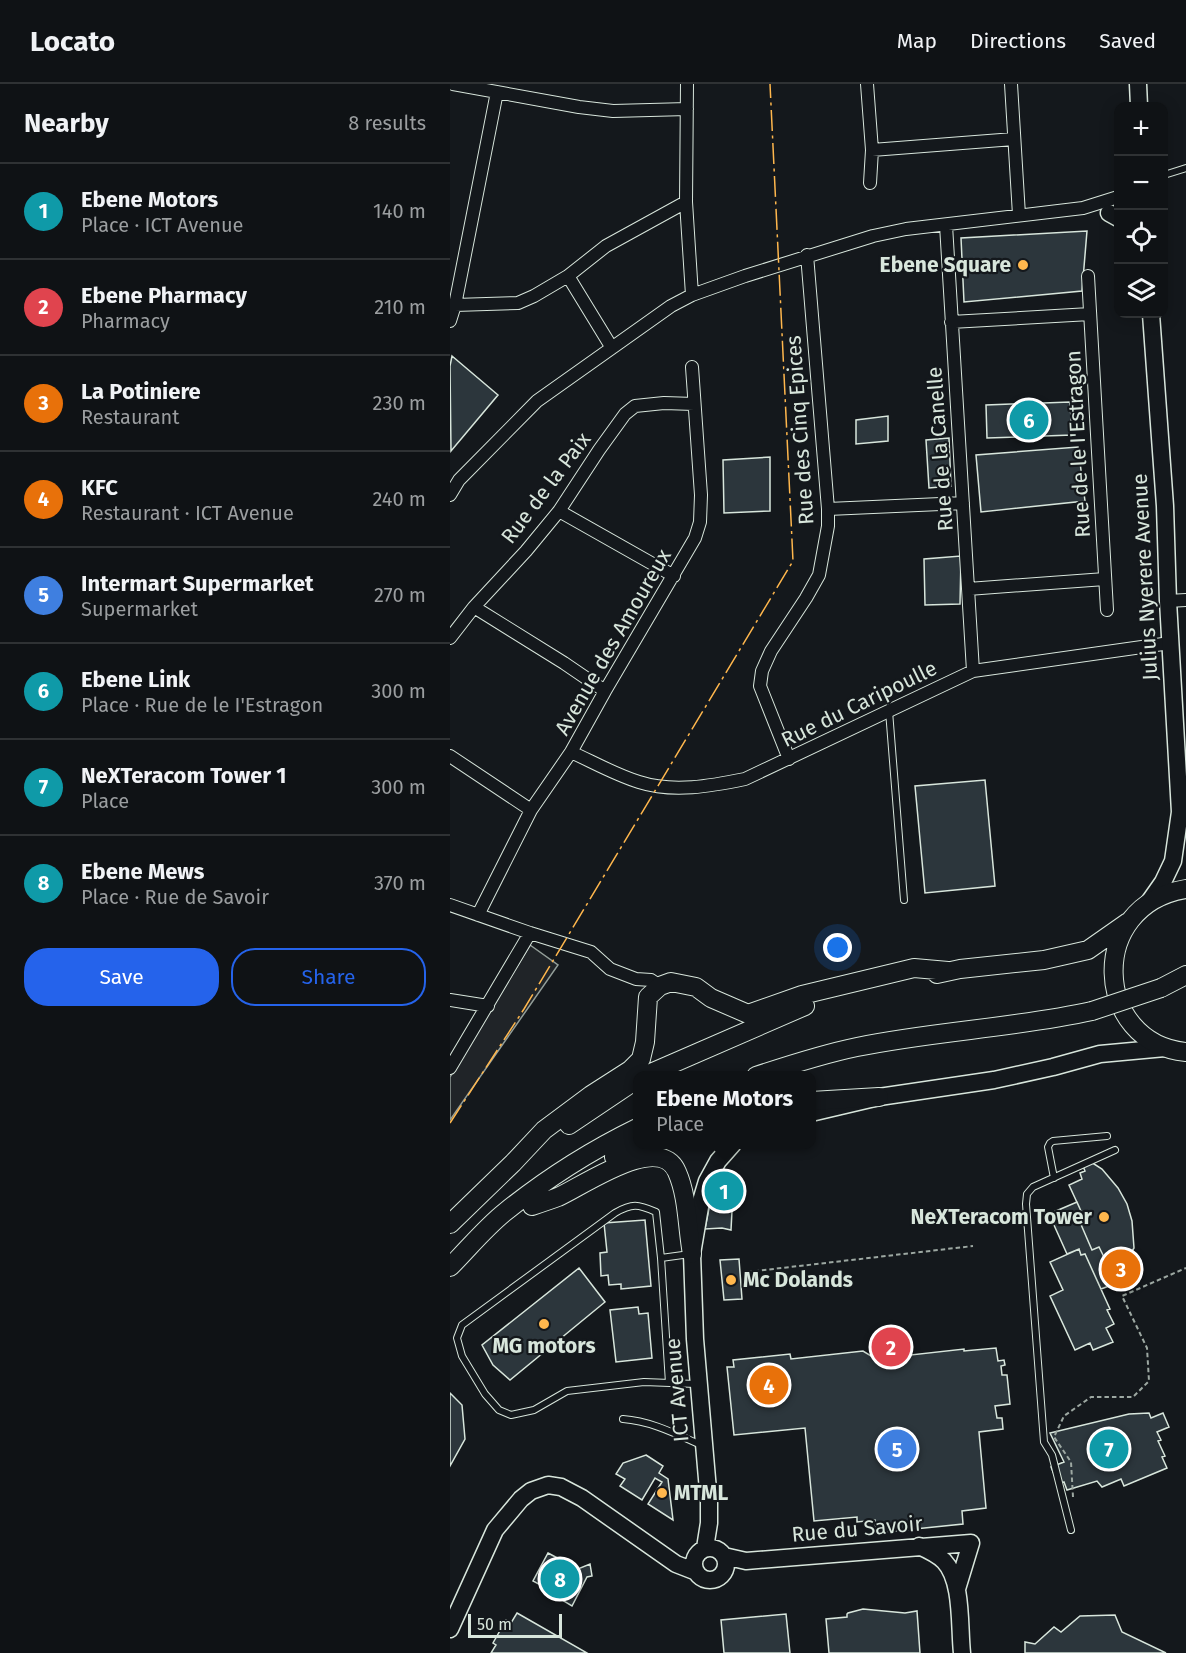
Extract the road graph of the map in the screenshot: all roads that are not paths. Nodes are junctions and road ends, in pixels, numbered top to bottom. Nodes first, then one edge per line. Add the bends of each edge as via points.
1 (453, 84) edge
2 (687, 84) edge
3 (867, 84) edge
4 (1011, 84) edge
5 (1138, 84) edge
6 (497, 92) junction
7 (1139, 102) edge
8 (687, 109) junction
9 (1014, 139) junction
10 (872, 150) junction
11 (1186, 168) edge
12 (1168, 174) edge
13 (870, 183) dead end
14 (1114, 199) edge
15 (686, 202) junction
16 (1083, 208) junction
17 (1114, 214) edge
18 (1019, 215) junction
19 (946, 225) junction
20 (807, 255) junction
21 (568, 276) junction
22 (1088, 276) dead end
23 (692, 295) junction
24 (455, 305) junction
25 (1090, 314) junction
26 (1150, 318) edge
27 (1156, 318) edge
28 (450, 321) edge
29 (951, 322) junction
30 (1153, 337) junction
31 (612, 348) junction
32 (692, 367) dead end
33 (694, 404) junction
34 (455, 476) edge
35 (450, 495) edge
36 (963, 503) junction
37 (828, 509) junction
38 (559, 511) junction
39 (674, 576) junction
40 (1105, 579) junction
41 (968, 589) junction
42 (1186, 600) edge
43 (1168, 601) junction
44 (474, 607) junction
45 (1107, 610) dead end
46 (450, 638) edge
47 (1170, 643) junction
48 (973, 671) junction
49 (605, 691) junction
50 (889, 711) junction
51 (571, 752) junction
52 (450, 756) edge
53 (789, 759) junction
54 (531, 810) junction
55 (1183, 818) edge
56 (1186, 889) edge
57 (904, 900) dead end
58 (1149, 902) junction
59 (450, 905) edge
60 (478, 915) junction
61 (1128, 922) junction
62 (530, 933) junction
63 (948, 971) junction
64 (1186, 975) edge
65 (660, 986) junction
66 (450, 1000) edge
67 (488, 1006) junction
68 (1178, 1053) edge
69 (451, 1063) edge
70 (656, 1071) edge
71 (772, 1071) edge
72 (633, 1082) edge
73 (879, 1097) junction
74 (816, 1101) edge
75 (816, 1112) edge
76 (633, 1130) edge
77 (1107, 1136) dead end
78 (633, 1148) edge
79 (729, 1149) edge
80 (1115, 1150) dead end
81 (513, 1163) junction
82 (1054, 1178) junction
83 (532, 1206) junction
84 (450, 1224) edge
85 (692, 1254) junction
86 (661, 1258) junction
87 (450, 1267) edge
88 (450, 1272) edge
89 (669, 1383) junction
90 (700, 1384) junction
91 (623, 1419) dead end
92 (704, 1446) junction
93 (1071, 1530) dead end
94 (919, 1546) junction
95 (711, 1559) junction
96 (957, 1589) junction
97 (450, 1629) edge
98 (962, 1653) edge

1 - 6 street
2 - 8 street
3 - 10 street
4 - 9 street
5 - 7 main road
6 - 8 street via 613,111
6 - 24 street
8 - 15 street
9 - 10 street
9 - 18 street
10 - 13 street
11 - 12 lane
14 - 16 street
15 - 21 street via 606,246
15 - 23 street
16 - 17 street
16 - 18 street
18 - 19 street
19 - 20 street via 873,236
19 - 29 street, Rue de la Canelle
20 - 23 street
20 - 37 street, Rue des Cinq Epices
21 - 24 street via 518,303
21 - 31 street
22 - 25 street, Rue de le I'Estragon
23 - 31 street
24 - 28 street
25 - 29 street
25 - 40 street, Rue de le I'Estragon
26 - 30 main road
27 - 30 main road, Julius Nyerere Avenue
29 - 36 street, Rue de la Canelle
30 - 43 main road, Julius Nyerere Avenue
31 - 34 street via 537,401
32 - 33 street, Avenue des Amoureux
33 - 38 street, Rue de la Paix via 635,406 625,414
33 - 39 street, Avenue des Amoureux via 700,522
34 - 35 street
36 - 37 street
36 - 41 street, Rue de la Canelle
37 - 53 street, Rue des Cinq Epices via 819,575 762,671 760,686
38 - 39 street
38 - 44 street, Rue de la Paix
39 - 49 street, Avenue des Amoureux
40 - 41 street
40 - 45 street, Rue de le I'Estragon
41 - 48 street, Rue de la Canelle
42 - 43 street
43 - 47 main road, Julius Nyerere Avenue
44 - 46 street, Rue de la Paix
44 - 49 street
47 - 48 street, Rue du Caripoulle
47 - 55 main road, Julius Nyerere Avenue
48 - 50 street, Rue du Caripoulle
49 - 51 street, Avenue des Amoureux
50 - 53 street, Rue du Caripoulle
50 - 57 lane
51 - 53 street, Rue du Caripoulle via 641,783 689,788 745,779
51 - 54 street, Avenue des Amoureux
52 - 54 street
54 - 60 street, Avenue des Amoureux
55 - 58 main road, Julius Nyerere Avenue via 1173,861
56 - 58 main road, Julius Nyerere Avenue
58 - 61 main road, Julius Nyerere Avenue
59 - 60 street
60 - 62 street
61 - 63 main road via 1088,950 1044,960
61 - 68 main road, Julius Nyerere Avenue via 1117,944 1112,969 1116,994 1126,1016 1143,1035
62 - 65 street via 591,952 610,969
62 - 67 street
63 - 65 main road via 915,968 802,996 748,1014 718,1002 696,987 671,981
63 - 70 main road via 812,1003
64 - 71 main road, bridge via 1161,988 1092,1011 857,1047
65 - 81 main road via 648,997 641,1059 544,1130
66 - 67 street
67 - 69 street
68 - 73 main road via 1100,1054 994,1080
72 - 81 main road
73 - 74 main road
73 - 75 main road
76 - 87 main road via 566,1168 504,1213
77 - 82 lane via 1050,1143
78 - 83 main road
79 - 85 main road, ICT Avenue via 707,1180
80 - 82 lane
81 - 84 main road
82 - 93 lane via 1033,1187 1026,1204 1044,1442 1052,1455
83 - 85 main road via 631,1161 659,1157 673,1164 683,1187
83 - 88 main road
85 - 86 lane
85 - 90 main road, ICT Avenue
86 - 89 lane
86 - 89 lane via 656,1212 628,1206 462,1325 457,1338 462,1356 485,1394 499,1410 511,1415 534,1410 567,1391
89 - 90 lane
90 - 92 main road, ICT Avenue
91 - 92 lane via 660,1427
92 - 95 main road, ICT Avenue
94 - 95 main road, Rue du Savoir via 746,1561
94 - 96 main road via 944,1562
94 - 96 main road, Rue du Savoir via 971,1542
95 - 97 main road, Rue du Savoir via 676,1564 582,1498 548,1485 521,1499 495,1530
96 - 98 main road

